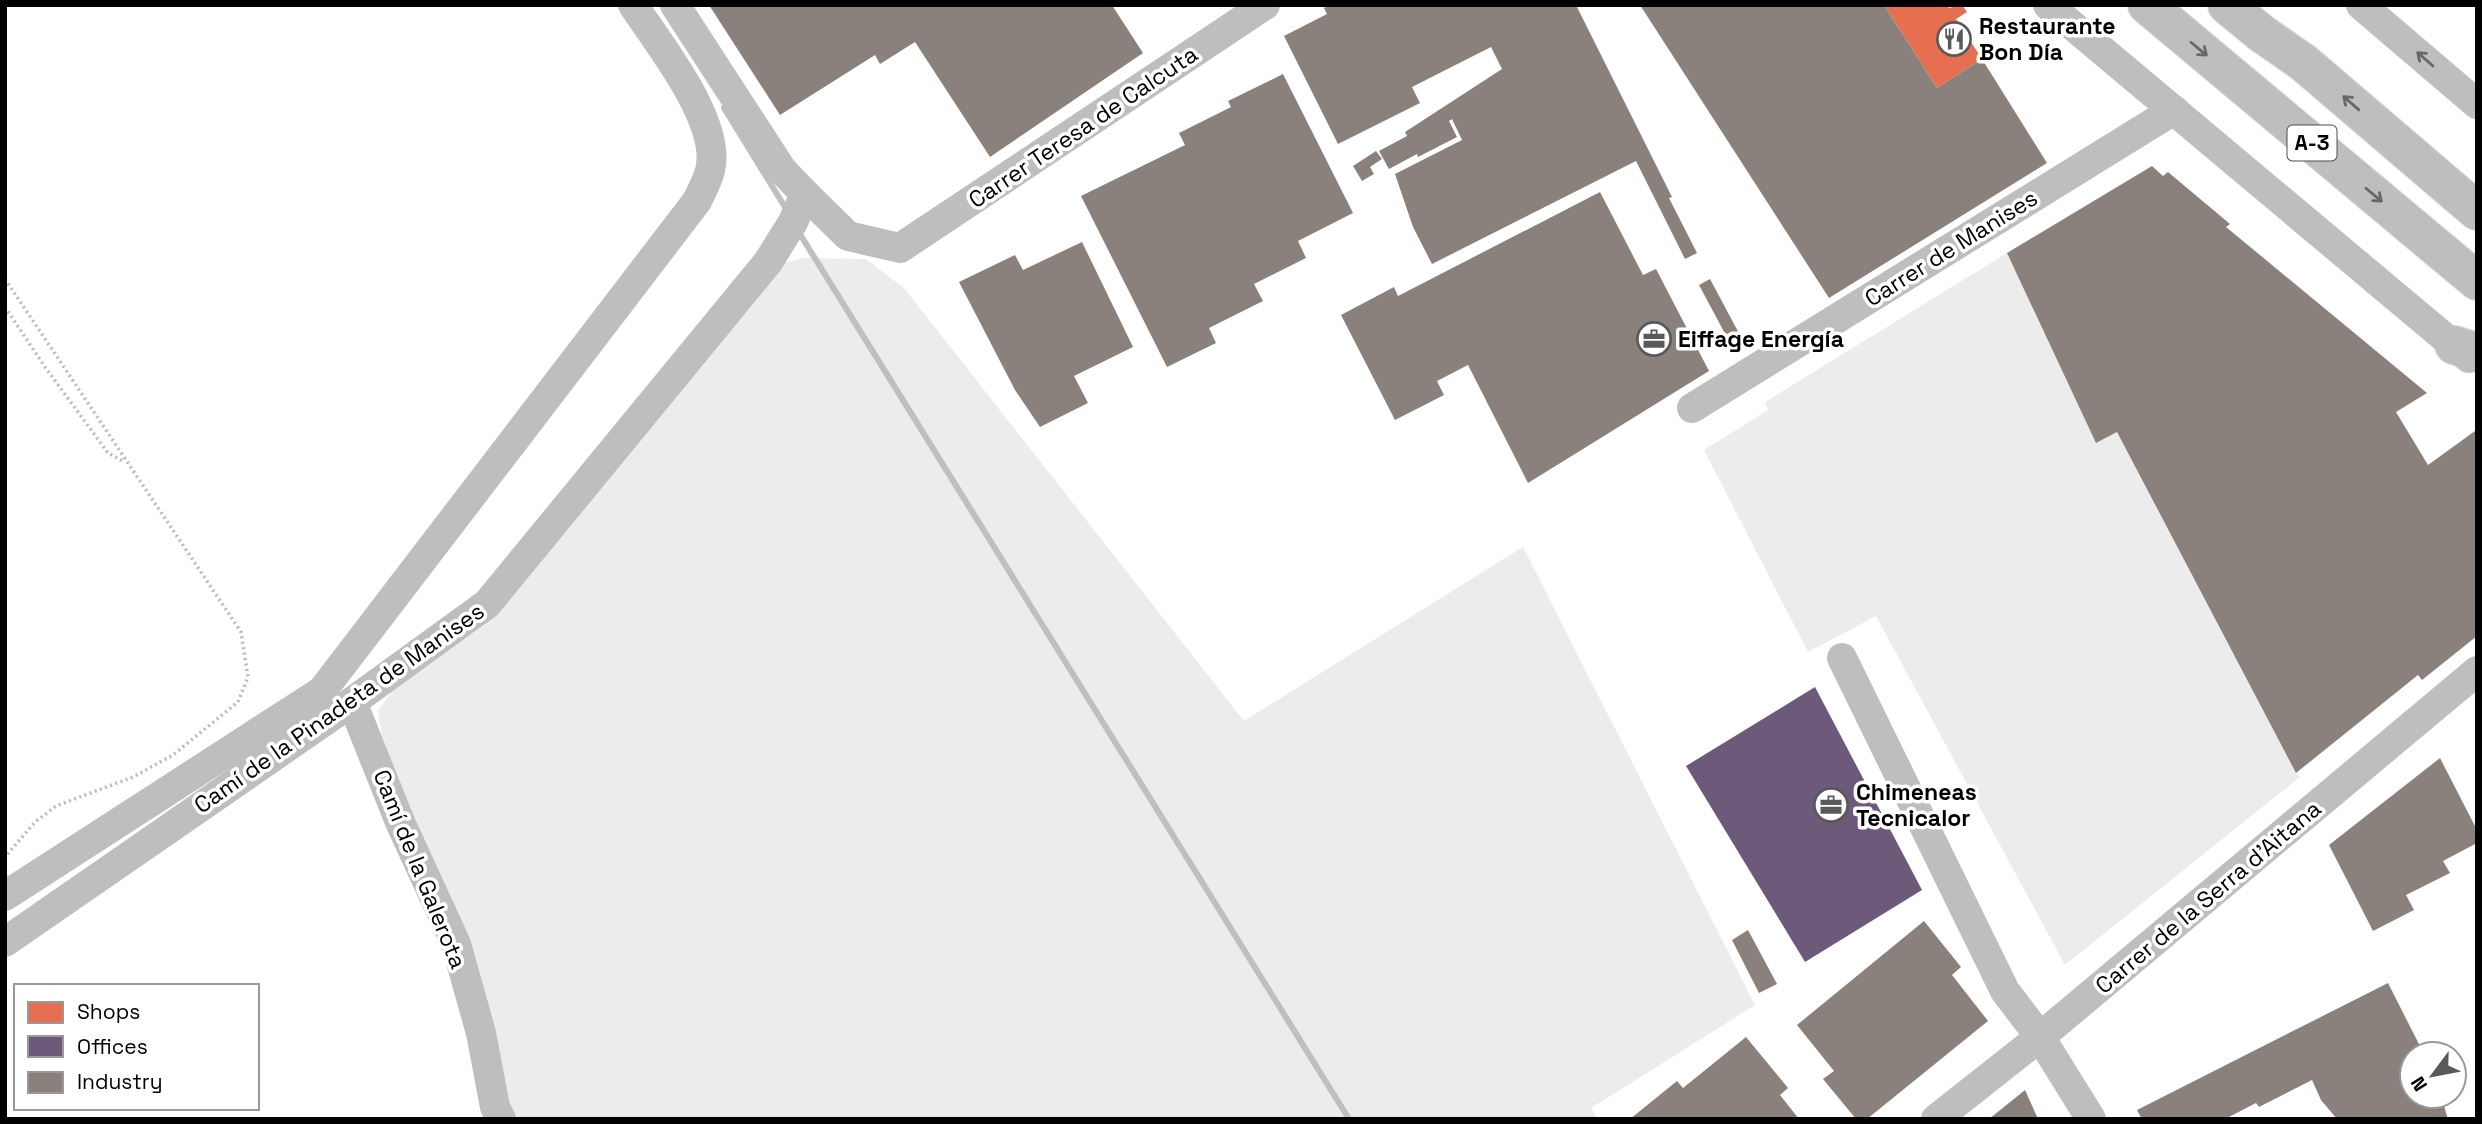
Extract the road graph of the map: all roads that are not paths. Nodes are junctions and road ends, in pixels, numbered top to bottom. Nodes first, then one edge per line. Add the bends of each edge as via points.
1 (633, 5) edge
2 (675, 5) edge
3 (1265, 5) edge
4 (2048, 5) edge
5 (2147, 5) edge
6 (2227, 5) edge
7 (2261, 5) edge
8 (2361, 5) edge
9 (2304, 63) junction
10 (2477, 104) edge
11 (2174, 110) junction
12 (805, 194) junction
13 (2477, 211) edge
14 (2477, 281) edge
15 (2469, 354) edge
16 (1692, 408) dead end
17 (1842, 658) dead end
18 (2477, 671) edge
19 (352, 702) junction
20 (5, 896) edge
21 (5, 942) edge
22 (2040, 1037) junction
23 (501, 1119) edge
24 (1936, 1119) edge
25 (2091, 1119) edge

1 - 20 street via 685,84 709,131 712,166 697,201 322,691
2 - 12 street via 782,170
3 - 12 street, Carrer Teresa de Calcuta via 900,248 848,236
4 - 11 street
5 -> 14 highway, A-3
6 - 9 highway, A-3
7 - 9 highway
10 -> 8 street
13 -> 9 highway, A-3
11 - 15 street
11 - 16 street, Carrer de Manises
12 - 19 street, Camí de la Pinadeta de Manises via 768,262 487,604
17 - 22 street via 2006,990
18 - 22 street, Carrer de la Serra d'Aitana
19 - 21 street, Camí de la Pinadeta de Manises
19 - 23 street, Camí de la Galerota via 456,944
22 - 24 street, Carrer de la Serra d'Aitana
22 - 25 street

